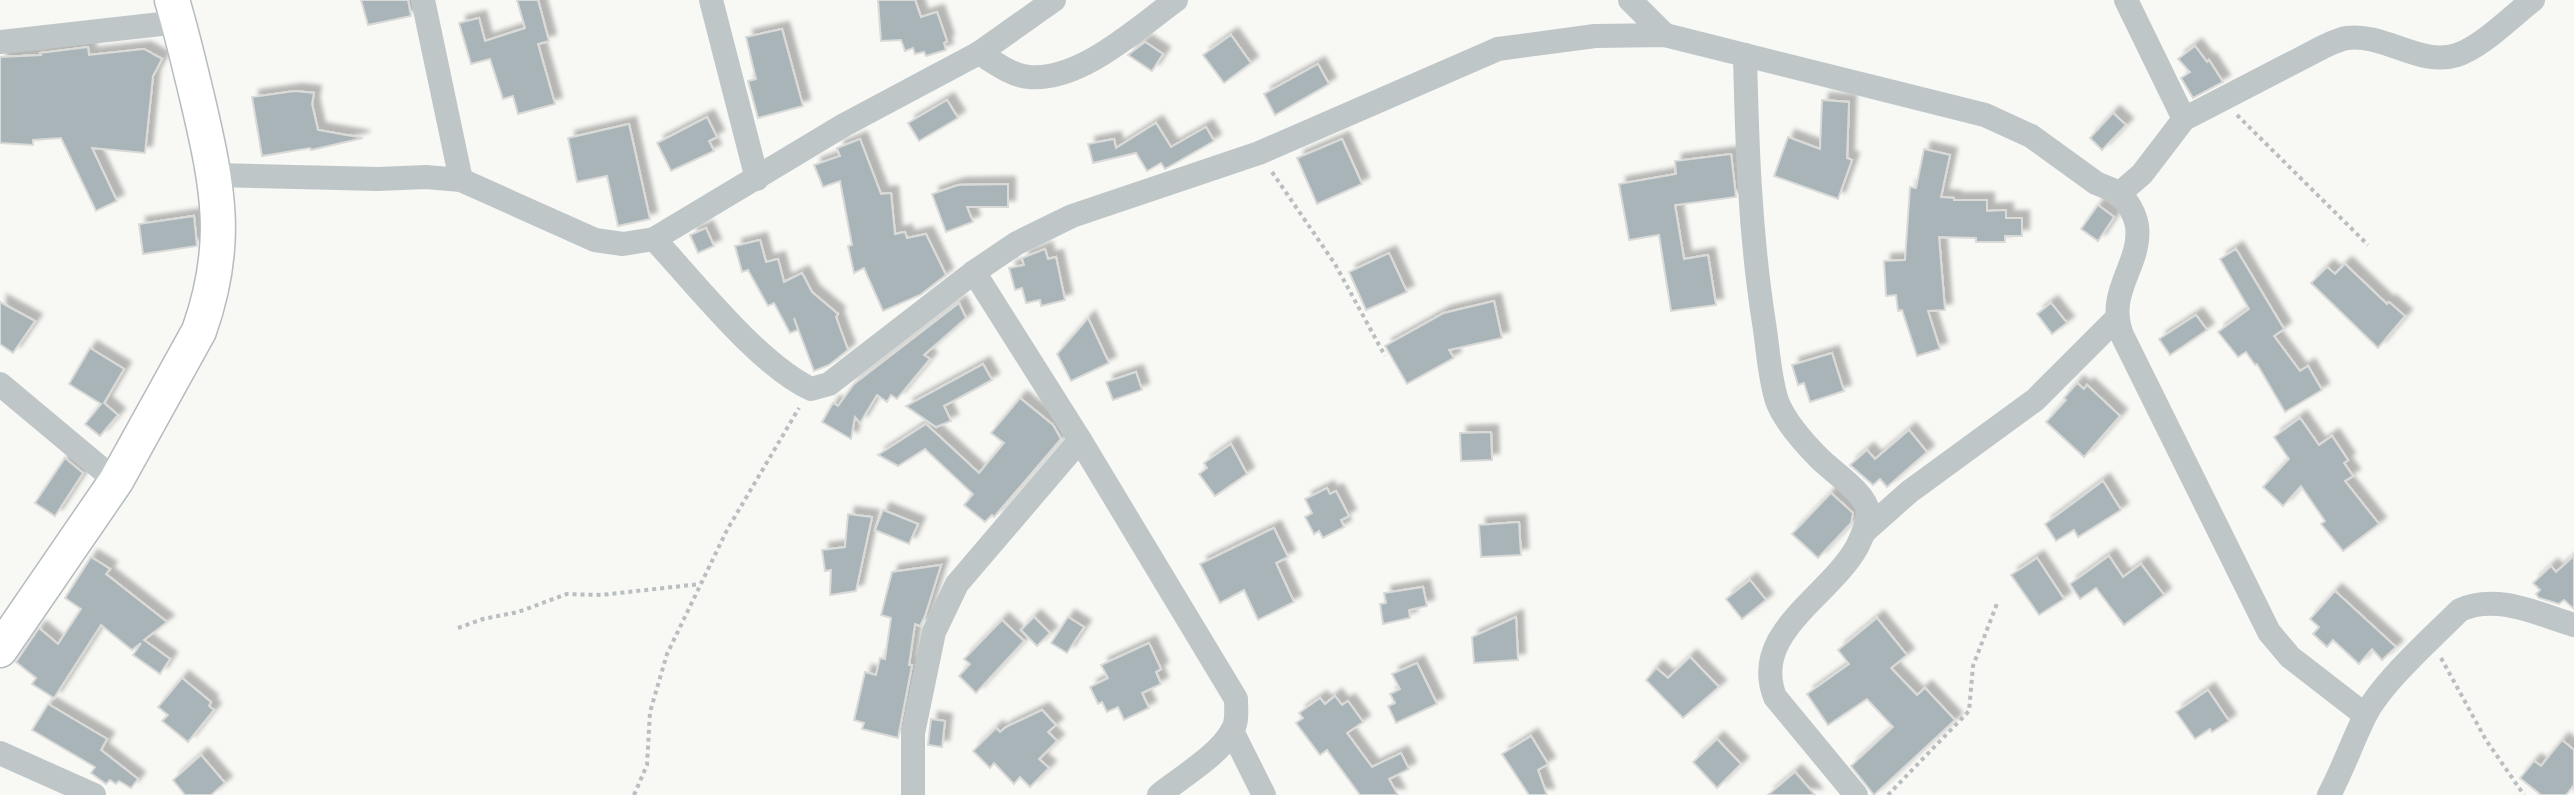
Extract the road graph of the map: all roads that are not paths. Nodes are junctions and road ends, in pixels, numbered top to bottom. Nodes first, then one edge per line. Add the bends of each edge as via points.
1 (423, 0) edge
2 (711, 0) edge
3 (1054, 0) edge
4 (1176, 0) edge
5 (1630, 0) edge
6 (2126, 0) edge
7 (2533, 0) edge
8 (175, 11) edge
9 (1665, 35) junction
10 (0, 42) edge
11 (979, 53) junction
12 (1745, 55) junction
13 (2184, 119) junction
14 (215, 175) junction
15 (757, 179) junction
16 (461, 180) junction
17 (2120, 193) junction
18 (654, 239) junction
19 (974, 272) junction
20 (2116, 319) junction
21 (0, 384) edge
22 (1080, 440) junction
23 (116, 481) junction
24 (1864, 532) junction
25 (2574, 625) edge
26 (0, 650) edge
27 (2365, 715) junction
28 (1232, 731) junction
29 (0, 753) edge
30 (94, 795) edge
31 (913, 795) edge
32 (1159, 795) edge
33 (1264, 795) edge
34 (1856, 795) edge
35 (2329, 795) edge

1 - 16 street
2 - 15 street
3 - 11 street
4 - 11 street via 1085,65 1058,76 1027,77
5 - 9 street
6 - 13 street
7 - 13 street via 2457,55 2431,58 2346,38
8 - 10 street
8 - 14 street
9 - 12 street
9 - 19 street via 1595,36 1498,49 1259,153 1072,216
11 - 15 street via 844,125
12 - 17 street via 1985,115 2031,136 2096,183
12 - 24 street via 1754,260 1774,391 1785,418 1864,499
13 - 17 street via 2142,174
14 - 16 street
14 - 23 street via 217,263 209,304
15 - 18 street
16 - 18 street via 595,240 623,244
17 - 20 street via 2138,228
18 - 19 street via 749,342 794,382 811,389 829,384
19 - 22 street
20 - 24 street via 2035,400 1909,492
20 - 27 street via 2269,632 2290,657
21 - 23 street
22 - 28 street via 1236,699
22 - 31 street via 957,584 934,632 913,733
23 - 26 street
24 - 34 street via 1846,565 1779,637 1769,664 1775,697
25 - 27 street via 2488,602 2473,603 2431,639
27 - 35 street
28 - 32 street
28 - 33 street
29 - 30 street

